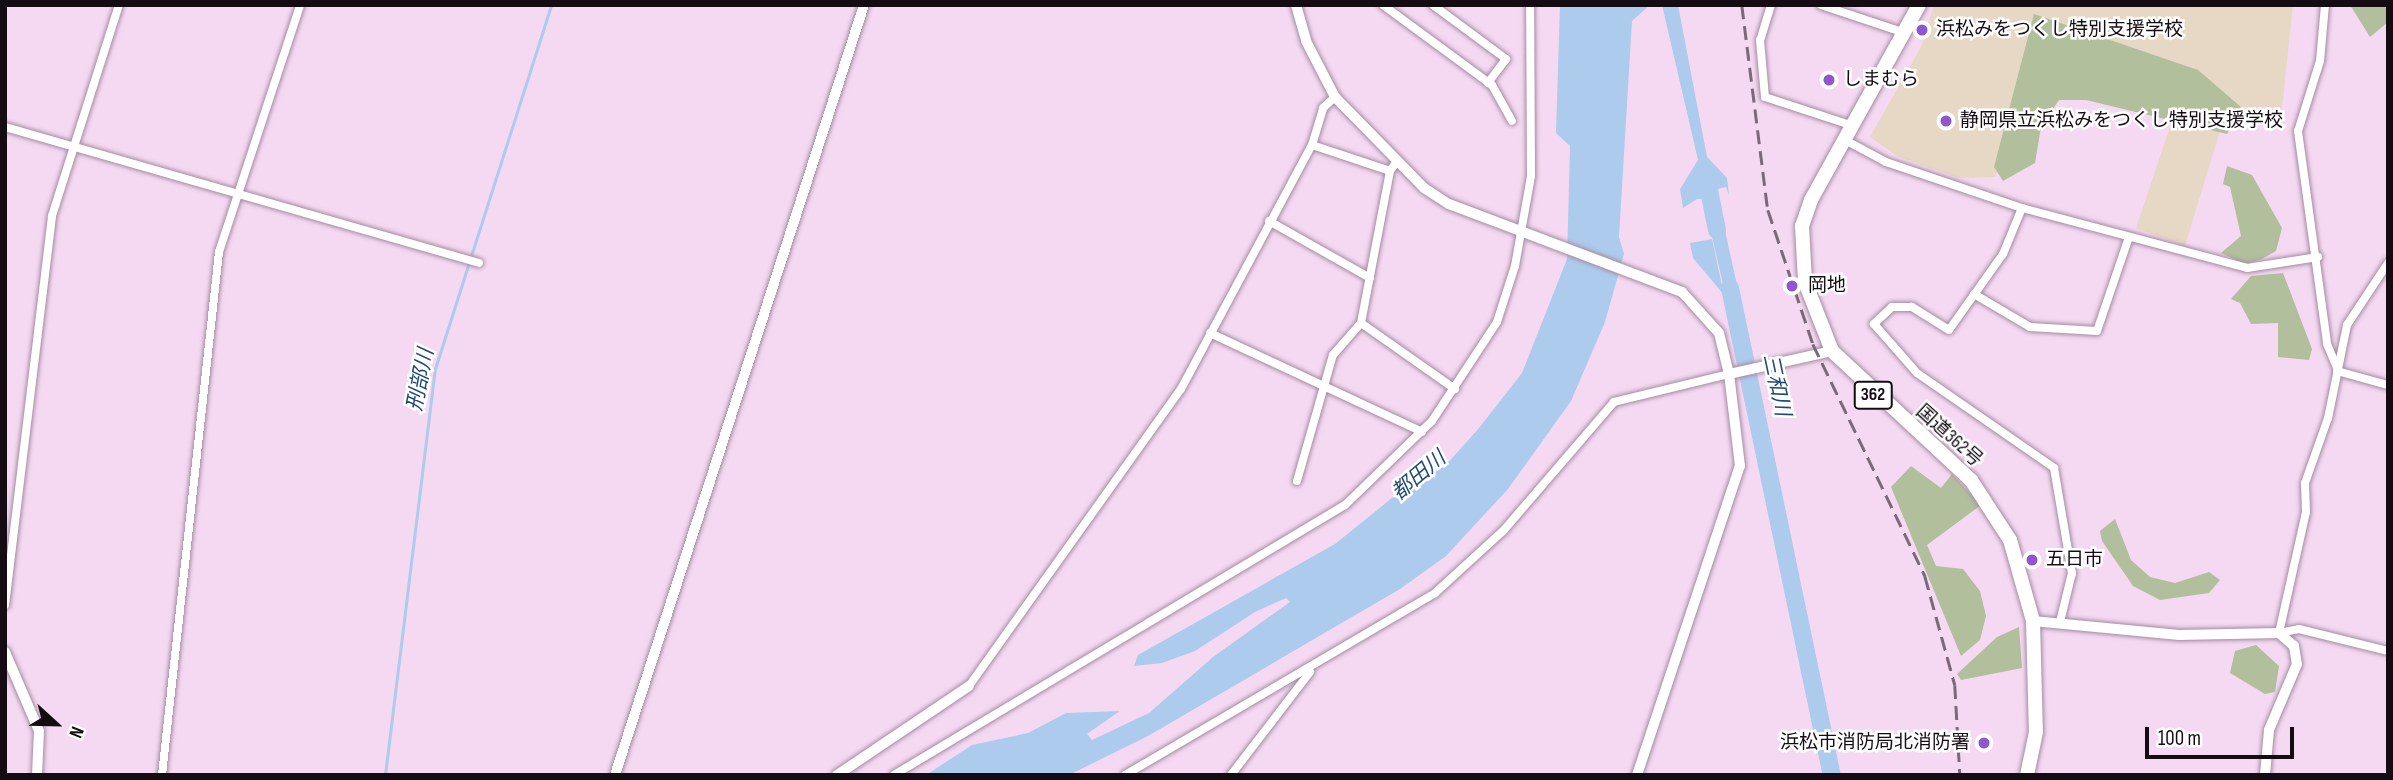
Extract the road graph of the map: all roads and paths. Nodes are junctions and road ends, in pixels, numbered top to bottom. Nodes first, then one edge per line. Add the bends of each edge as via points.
1 (119, 5) edge
2 (300, 5) edge
3 (864, 5) edge
4 (1296, 5) edge
5 (1383, 5) edge
6 (1433, 5) edge
7 (1530, 5) edge
8 (1772, 5) edge
9 (1821, 5) edge
10 (1919, 5) edge
11 (2325, 5) edge
12 (1908, 34) junction
13 (1489, 83) junction
14 (1335, 97) junction
15 (1512, 121) dead end
16 (1853, 126) junction
17 (5, 127) edge
18 (1845, 140) junction
19 (1312, 145) junction
20 (73, 148) junction
21 (1394, 166) junction
22 (239, 194) junction
23 (2022, 208) junction
24 (1269, 221) junction
25 (1524, 232) junction
26 (2129, 237) junction
27 (2318, 257) junction
28 (479, 263) dead end
29 (2388, 263) edge
30 (1370, 278) junction
31 (1974, 294) junction
32 (1361, 324) junction
33 (1210, 333) junction
34 (1832, 351) junction
35 (2337, 370) junction
36 (1734, 373) junction
37 (1323, 384) junction
38 (2388, 385) edge
39 (1455, 390) junction
40 (1422, 432) junction
41 (1297, 481) dead end
42 (5, 605) edge
43 (2033, 621) junction
44 (2060, 622) junction
45 (2279, 633) junction
46 (5, 652) edge
47 (2388, 652) edge
48 (1310, 672) junction
49 (970, 686) joint
50 (37, 775) edge
51 (162, 775) edge
52 (615, 775) edge
53 (837, 775) edge
54 (894, 775) edge
55 (1125, 775) edge
56 (1231, 775) edge
57 (1637, 775) edge
58 (2027, 775) edge
59 (2264, 775) edge

1 - 20 street
2 - 22 street
3 - 52 street
4 - 14 street via 1306,41
5 - 13 street
6 - 13 street via 1506,59
7 - 25 street via 1531,176
8 - 16 street via 1760,40 1765,97
9 - 12 street
10 - 12 highway, 国道362号 / 362
11 - 27 street via 2320,61 2298,131
12 - 16 highway, 国道362号 / 362
13 - 15 street
14 - 19 street via 1323,108
14 - 21 street
16 - 18 highway, 国道362号 / 362
17 - 20 street
18 - 23 street via 1886,162
18 - 34 highway, 国道362号 / 362 via 1802,226 1805,282
19 - 21 street
19 - 24 street
20 - 22 street
20 - 42 street via 46,252
21 - 25 street via 1450,204
21 - 30 street
22 - 28 street
22 - 51 street via 219,252
23 - 26 street
23 - 31 street via 2003,254
24 - 30 street
24 - 33 street
25 - 36 street via 1648,278 1705,310
25 - 39 street via 1497,322
26 - 27 street via 2247,268
26 - 31 street via 2097,331 2030,327
27 - 35 street via 2327,344
29 - 35 street via 2347,325
30 - 32 street
31 - 44 street via 1948,330 1912,307 1892,307 1874,324 1917,373 2054,468 2067,517 2072,573
32 - 37 street via 1333,355
32 - 39 street
33 - 37 street
33 - 49 street via 1181,389
34 - 36 street
34 - 43 highway, 国道362号 / 362 via 1987,502 2025,578
35 - 38 street
35 - 45 street via 2305,483 2306,512
36 - 48 street via 1614,402 1461,570
36 - 57 street via 1740,466
37 - 40 street
37 - 41 street
39 - 40 street
40 - 54 street via 1345,505
43 - 44 street
43 - 58 highway, 国道362号 / 362 via 2036,732
44 - 45 street via 2179,635
45 - 47 street via 2299,629
45 - 59 street via 2294,646 2297,664 2269,730
46 - 50 street via 39,731
48 - 55 street
48 - 56 street
49 - 53 street

